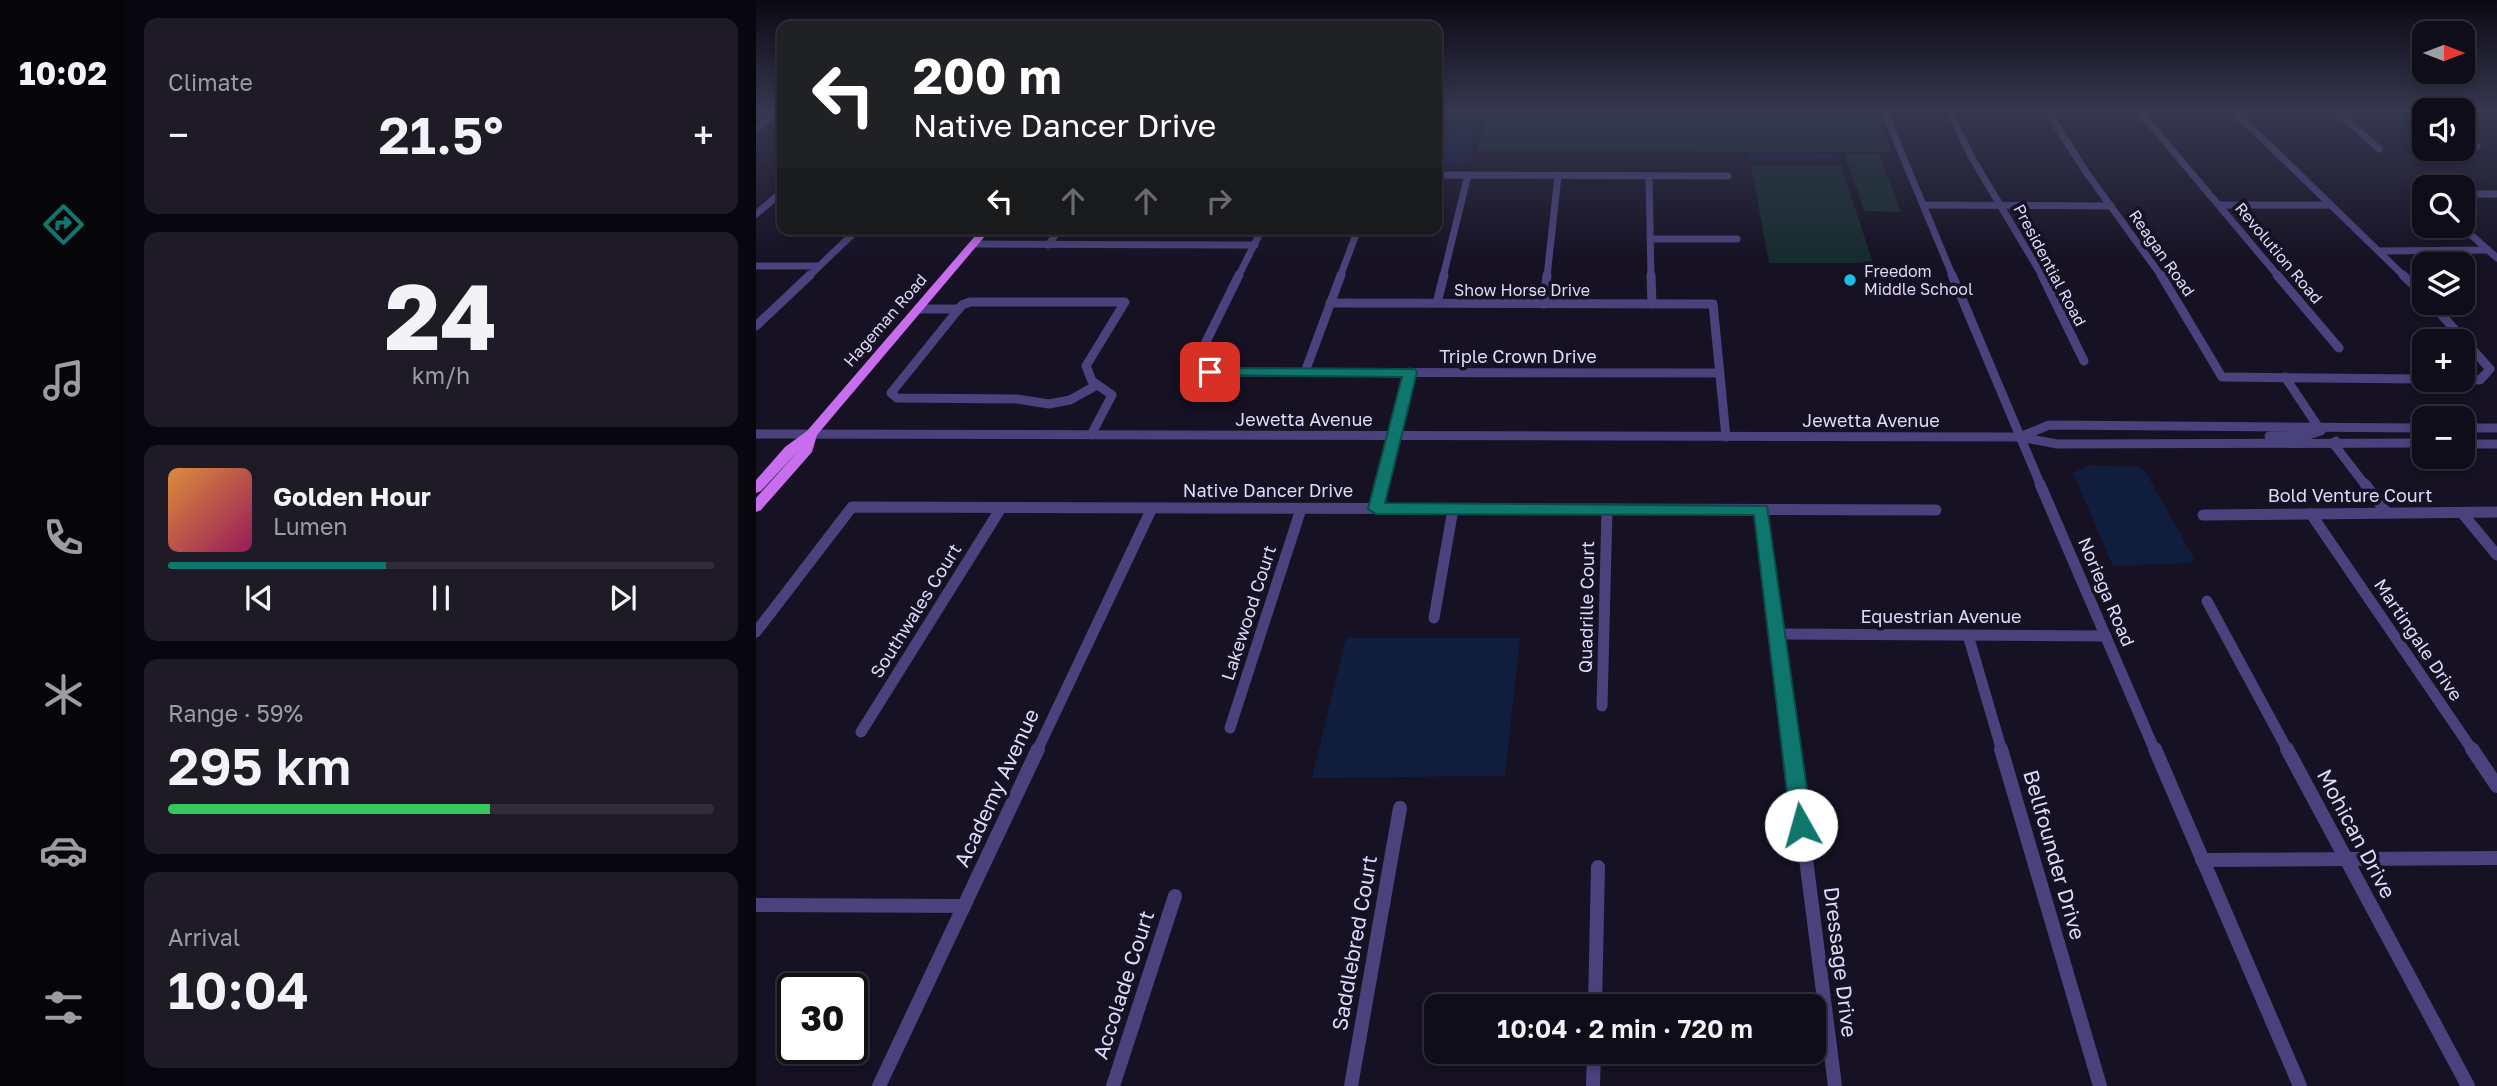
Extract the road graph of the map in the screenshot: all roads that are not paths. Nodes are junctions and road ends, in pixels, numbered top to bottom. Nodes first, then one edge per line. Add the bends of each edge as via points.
1 (1906, 162) edge
2 (1974, 162) edge
3 (2081, 162) edge
4 (2181, 162) edge
5 (2285, 162) edge
6 (1442, 175) edge
7 (1468, 175) junction
8 (1558, 175) junction
9 (1648, 176) junction
10 (1728, 176) dead end
11 (2475, 194) edge
12 (2497, 194) edge
13 (777, 196) edge
14 (1924, 205) junction
15 (2002, 205) junction
16 (2221, 205) junction
17 (2329, 205) junction
18 (2111, 206) junction
19 (756, 214) edge
20 (852, 235) edge
21 (981, 235) edge
22 (1055, 235) edge
23 (1259, 235) edge
24 (1356, 235) edge
25 (2474, 238) edge
26 (1650, 239) junction
27 (1737, 239) dead end
28 (974, 244) junction
29 (1048, 244) junction
30 (1255, 245) junction
31 (2488, 250) junction
32 (2380, 251) junction
33 (2497, 258) edge
34 (756, 266) edge
35 (819, 266) junction
36 (2412, 283) edge
37 (1330, 303) junction
38 (1437, 303) junction
39 (1544, 304) junction
40 (1652, 304) junction
41 (918, 309) junction
42 (959, 309) junction
43 (2442, 315) edge
44 (756, 326) edge
45 (2454, 329) edge
46 (2339, 348) dead end
47 (2475, 352) edge
48 (2084, 361) dead end
49 (1305, 372) junction
50 (1410, 372) junction
51 (1720, 373) junction
52 (2285, 377) junction
53 (2412, 379) edge
54 (2475, 380) edge
55 (1097, 385) junction
56 (2321, 426) junction
57 (2475, 428) edge
58 (2497, 428) edge
59 (2412, 429) edge
60 (756, 434) edge
61 (811, 434) junction
62 (1091, 435) junction
63 (1394, 436) junction
64 (2412, 436) edge
65 (1726, 437) junction
66 (2020, 437) junction
67 (2236, 443) junction
68 (2333, 443) junction
69 (2412, 443) edge
70 (2475, 443) edge
71 (2497, 444) edge
72 (756, 488) edge
73 (756, 507) edge
74 (1001, 508) junction
75 (1153, 508) junction
76 (1301, 509) junction
77 (1376, 509) junction
78 (1453, 509) junction
79 (1607, 509) junction
80 (1761, 510) junction
81 (1936, 510) dead end
82 (2497, 512) edge
83 (2387, 513) junction
84 (2462, 513) junction
85 (2311, 514) junction
86 (2203, 515) dead end
87 (2497, 555) edge
88 (2207, 601) dead end
89 (1434, 618) dead end
90 (756, 632) edge
91 (1777, 634) junction
92 (1968, 635) junction
93 (2106, 636) junction
94 (1602, 706) dead end
95 (1230, 728) dead end
96 (861, 732) dead end
97 (2497, 786) edge
98 (1400, 808) dead end
99 (2497, 858) edge
100 (2346, 859) junction
101 (2202, 860) junction
102 (1598, 867) dead end
103 (1175, 896) dead end
104 (756, 905) edge
105 (964, 906) junction
106 (1595, 994) edge
107 (1594, 1064) edge
108 (879, 1086) edge
109 (1113, 1086) edge
110 (1351, 1086) edge
111 (1593, 1086) edge
112 (1835, 1086) edge
113 (2100, 1086) edge
114 (2300, 1086) edge
115 (2468, 1086) edge

1 - 14 street, Noriega Road
2 - 15 street, Presidential Road
3 - 18 street, Reagan Road
4 - 16 street, Revolution Road
5 - 17 street
6 - 7 street
7 - 8 street
7 - 38 street
8 - 9 street
8 - 39 street
9 - 10 street
9 - 26 street
11 - 12 street
13 - 19 street
14 - 15 street
14 - 66 street, Noriega Road
15 - 18 street
15 - 48 street, Presidential Road via 2053,293
16 - 17 street
16 - 46 street, Revolution Road
17 - 32 street
18 - 52 street, Reagan Road via 2173,292 2222,377
20 - 35 street
21 - 28 main road, Hageman Road
22 - 29 street
23 - 30 street
24 - 37 street
25 - 31 street
26 - 27 street
26 - 40 street
28 - 29 street
28 - 41 main road, Hageman Road
29 - 30 street
30 - 49 street, Triple Crown Drive via 1191,372
31 - 32 street
31 - 33 street
32 - 36 street
34 - 35 street
35 - 44 street
37 - 38 street, Show Horse Drive
37 - 49 street
38 - 39 street, Show Horse Drive
39 - 40 street, Show Horse Drive
40 - 51 street, Show Horse Drive via 1713,304
41 - 42 street
41 - 61 main road, Hageman Road
42 - 55 street via 970,302 1125,302 1088,359 1088,375
42 - 55 street via 892,397 1017,398 1049,404 1070,400
43 - 45 street
47 - 54 street via 2490,369
49 - 50 street, Triple Crown Drive
50 - 51 street, Triple Crown Drive
50 - 63 street
51 - 65 street
52 - 53 street
52 - 56 street
55 - 62 street via 1112,395
56 - 59 street, Jewetta Avenue
56 - 66 street, Jewetta Avenue via 2049,425
56 - 67 street via 2317,434 2258,436
57 - 58 street
60 - 61 street, Jewetta Avenue
61 - 62 street, Jewetta Avenue
61 - 72 main road, Hageman Road
61 - 73 main road, Hageman Road via 807,449
62 - 63 street, Jewetta Avenue
63 - 65 street, Jewetta Avenue
63 - 77 street
64 - 68 street via 2348,437
65 - 66 street, Jewetta Avenue
66 - 67 street, Jewetta Avenue via 2057,444
66 - 93 street, Noriega Road
67 - 68 street, Jewetta Avenue
68 - 69 street, Jewetta Avenue
68 - 83 street
70 - 71 street
74 - 75 street, Native Dancer Drive
74 - 90 street, Native Dancer Drive via 852,507
74 - 96 street, Southwales Court
75 - 76 street, Native Dancer Drive
75 - 105 street, Academy Avenue
76 - 77 street, Native Dancer Drive
76 - 95 street, Lakewood Court
77 - 78 street, Native Dancer Drive
78 - 79 street, Native Dancer Drive
78 - 89 street
79 - 80 street, Native Dancer Drive
79 - 94 street, Quadrille Court
80 - 81 street, Native Dancer Drive
80 - 91 street, Dressage Drive
82 - 84 street, Bold Venture Court
83 - 84 street, Bold Venture Court
83 - 85 street, Bold Venture Court
84 - 87 street
85 - 86 street, Bold Venture Court
85 - 97 street, Martingale Drive
88 - 100 street, Mohican Drive
91 - 92 street, Equestrian Avenue
91 - 112 street, Dressage Drive
92 - 93 street, Equestrian Avenue
92 - 113 street, Bellfounder Drive
93 - 101 street, Noriega Road
98 - 110 street, Saddlebred Court
99 - 100 street
100 - 101 street
100 - 115 street, Mohican Drive
101 - 114 street, Noriega Road
102 - 106 street
103 - 109 street, Accolade Court
104 - 105 street
105 - 108 street, Academy Avenue
107 - 111 street

